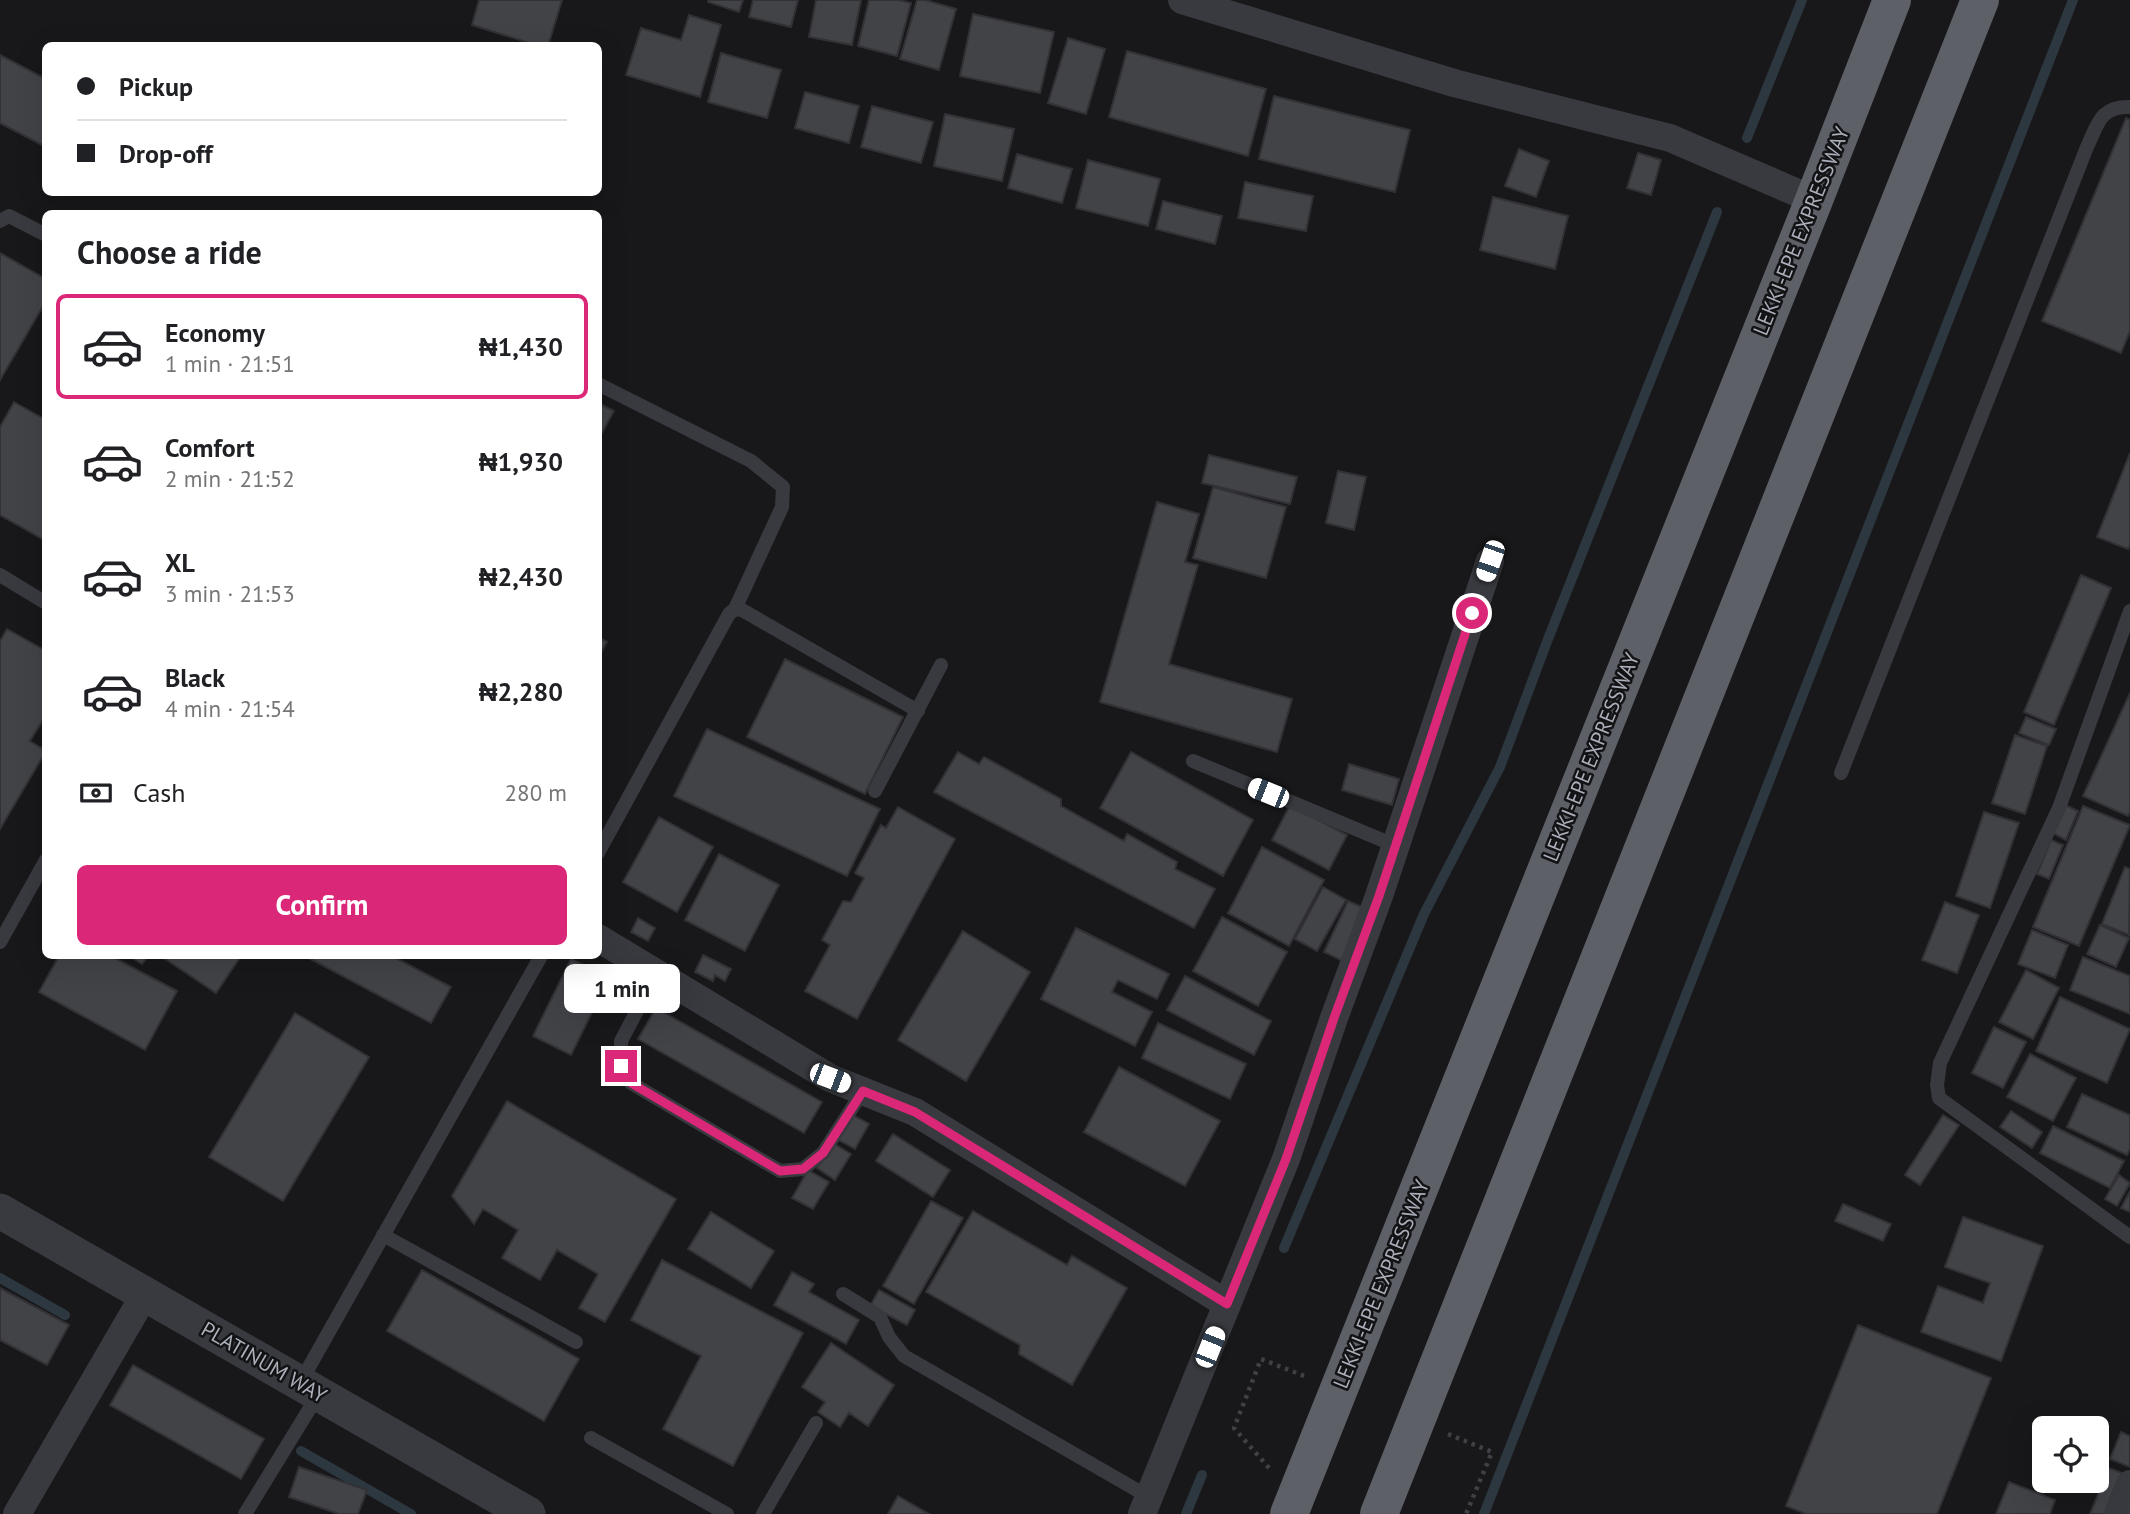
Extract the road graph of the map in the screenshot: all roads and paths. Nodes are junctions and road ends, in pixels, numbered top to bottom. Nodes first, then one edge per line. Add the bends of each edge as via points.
1 (1182, 0) edge
2 (1892, 0) edge
3 (1980, 0) edge
4 (2130, 107) edge
5 (1814, 200) junction
6 (0, 221) edge
7 (42, 233) edge
8 (602, 386) edge
9 (1490, 561) dead end
10 (0, 575) edge
11 (42, 601) edge
12 (735, 610) junction
13 (2130, 611) edge
14 (942, 665) dead end
15 (918, 710) junction
16 (1193, 761) dead end
17 (1841, 773) dead end
18 (875, 791) dead end
19 (602, 845) edge
20 (1394, 845) junction
21 (42, 867) edge
22 (602, 940) edge
23 (0, 942) edge
24 (539, 959) edge
25 (657, 973) junction
26 (863, 1091) junction
27 (0, 1211) edge
28 (383, 1235) junction
29 (2130, 1237) edge
30 (145, 1294) junction
31 (843, 1294) dead end
32 (1227, 1304) junction
33 (576, 1342) dead end
34 (1312, 1379) dead end
35 (309, 1388) junction
36 (816, 1423) dead end
37 (1440, 1431) dead end
38 (591, 1438) dead end
39 (2130, 1484) edge
40 (1146, 1505) edge
41 (1292, 1505) edge
42 (17, 1514) edge
43 (245, 1514) edge
44 (528, 1514) edge
45 (727, 1514) edge
46 (763, 1514) edge
47 (1378, 1514) edge
48 (1466, 1514) edge
49 (2118, 1514) edge

1 - 5 street via 1454,83 1670,138
2 - 5 highway, LEKKI-EPE EXPRESSWAY
3 - 47 highway
4 - 17 lane via 2104,113 2087,148
5 - 41 highway, LEKKI-EPE EXPRESSWAY
6 - 7 lane via 9,216
8 - 12 lane via 751,461 783,487 782,507
9 - 20 street
10 - 11 lane
12 - 15 lane
12 - 19 lane
13 - 29 lane via 2059,808 1940,1063 1937,1085 1939,1098
14 - 15 lane
15 - 18 lane
16 - 20 lane
20 - 32 street via 1286,1159
21 - 23 lane
22 - 25 street
24 - 28 lane
25 - 26 street via 830,1078
25 - 26 lane via 621,1041 621,1066 631,1083 780,1171 803,1169 823,1153
26 - 32 street via 915,1112
27 - 30 street, PLATINUM WAY
28 - 33 lane
28 - 35 lane
30 - 35 street, PLATINUM WAY
30 - 42 street
31 - 40 lane via 880,1317 904,1356
32 - 40 street
34 - 41 path via 1261,1359 1234,1428
35 - 43 lane
35 - 44 street, PLATINUM WAY
36 - 46 lane
37 - 48 path via 1492,1452
38 - 45 lane
39 - 49 street

